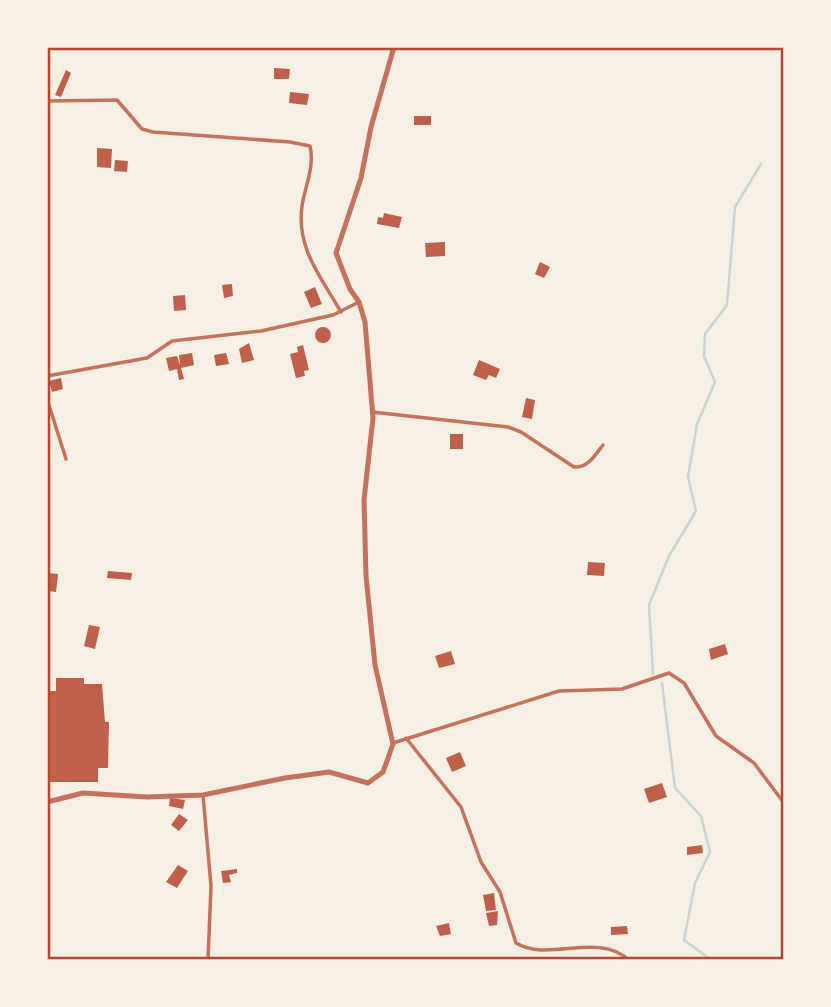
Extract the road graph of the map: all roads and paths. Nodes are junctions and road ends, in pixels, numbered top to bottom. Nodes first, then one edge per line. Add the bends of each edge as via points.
1 (394, 47) edge
2 (47, 101) edge
3 (359, 302) junction
4 (341, 312) junction
5 (47, 376) edge
6 (47, 399) edge
7 (372, 412) junction
8 (603, 445) dead end
9 (66, 459) dead end
10 (406, 738) junction
11 (393, 744) junction
12 (203, 795) junction
13 (47, 802) edge
14 (784, 803) edge
15 (208, 960) edge
16 (629, 960) edge

1 - 3 street via 361,178 336,253
2 - 4 street via 117,100 142,129 153,132 310,146 301,240
3 - 4 street
3 - 7 street via 365,322
4 - 5 street via 261,331 173,341 147,358
6 - 9 street
7 - 8 street via 508,427 578,468
7 - 11 street via 364,500 366,576 376,665
10 - 11 street
10 - 14 street via 559,691 622,689 669,673 684,682 716,736 754,763
10 - 16 street via 461,807 516,943 534,950 604,948
11 - 12 street via 383,772 368,783 329,772
12 - 13 street via 83,793
12 - 15 street via 211,886

